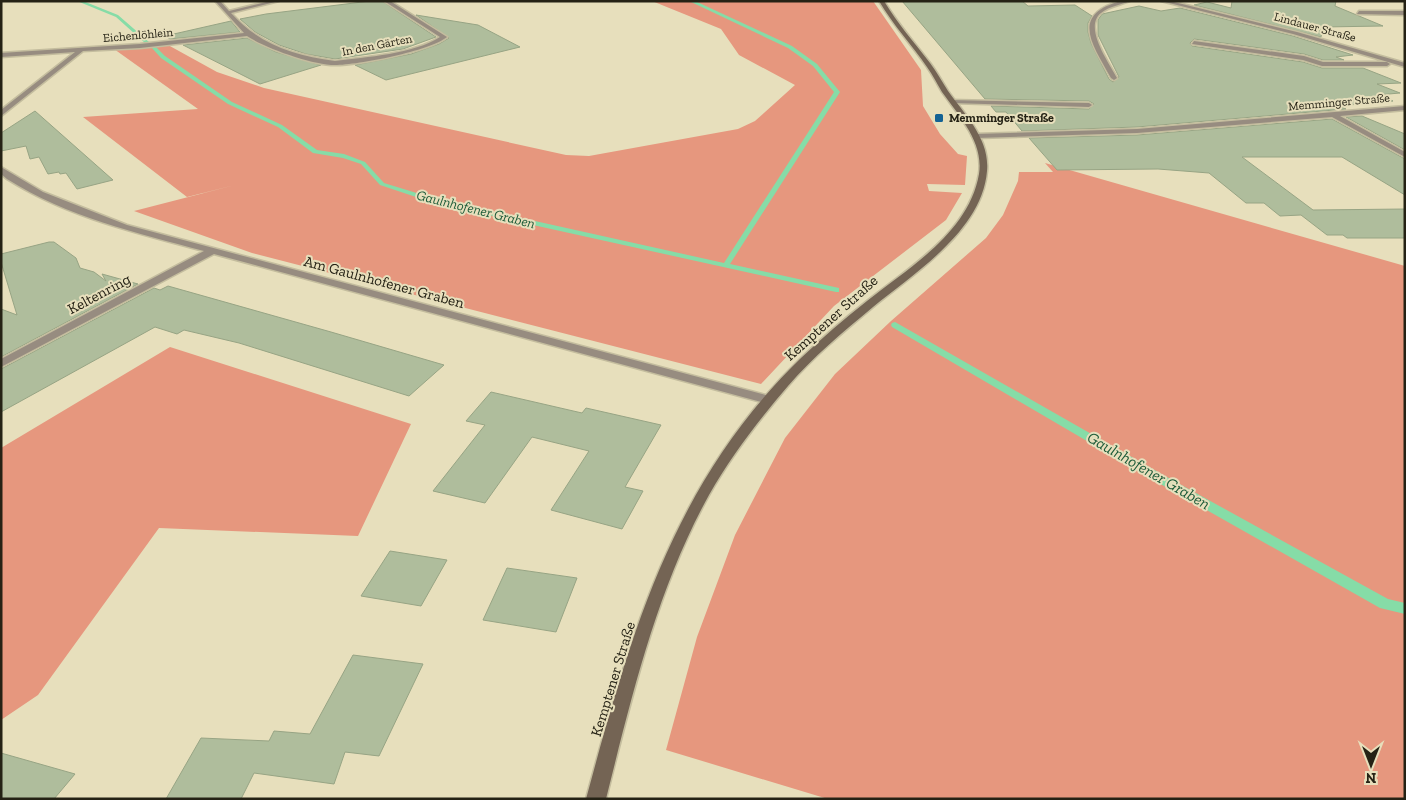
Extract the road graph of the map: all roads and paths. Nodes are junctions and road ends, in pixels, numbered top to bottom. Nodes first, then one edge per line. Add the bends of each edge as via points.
1 (217, 1) edge
2 (277, 1) edge
3 (386, 1) edge
4 (881, 1) edge
5 (1050, 1) edge
6 (1115, 1) edge
7 (1163, 1) edge
8 (1032, 2) edge
9 (1125, 2) edge
10 (230, 12) junction
11 (1359, 14) dead end
12 (1405, 14) edge
13 (248, 34) junction
14 (1194, 43) dead end
15 (80, 51) junction
16 (1, 55) edge
17 (1404, 64) edge
18 (1114, 78) dead end
19 (952, 101) junction
20 (1090, 104) dead end
21 (1405, 108) edge
22 (1, 114) edge
23 (1332, 114) junction
24 (976, 136) junction
25 (1405, 155) edge
26 (3, 174) edge
27 (212, 251) junction
28 (1, 364) edge
29 (770, 400) junction
30 (596, 799) edge

1 - 10 street
2 - 10 street
3 - 13 street, In den Gärten via 444,37 397,53 335,63 294,54
4 - 19 street, Kemptener Straße
5 - 8 street
6 - 9 street
7 - 17 street, Lindauer Straße
9 - 18 street via 1106,6 1091,25 1091,34
10 - 13 street
11 - 12 street
13 - 15 street, Eichenlöhlein
14 - 17 street, Lindauer Straße via 1304,58 1322,64
15 - 16 street, Eichenlöhlein
15 - 22 street
19 - 20 street
19 - 24 street, Kemptener Straße
21 - 23 street, Memminger Straße
23 - 24 street, Memminger Straße via 1103,132
23 - 25 street
24 - 29 street, Kemptener Straße via 983,173 975,203 957,228 918,265 827,340
26 - 27 street, Am Gaulnhofener Graben via 124,227
27 - 28 street, Keltenring
27 - 29 street, Am Gaulnhofener Graben
29 - 30 street, Kemptener Straße via 747,427 702,495 676,548 647,622

